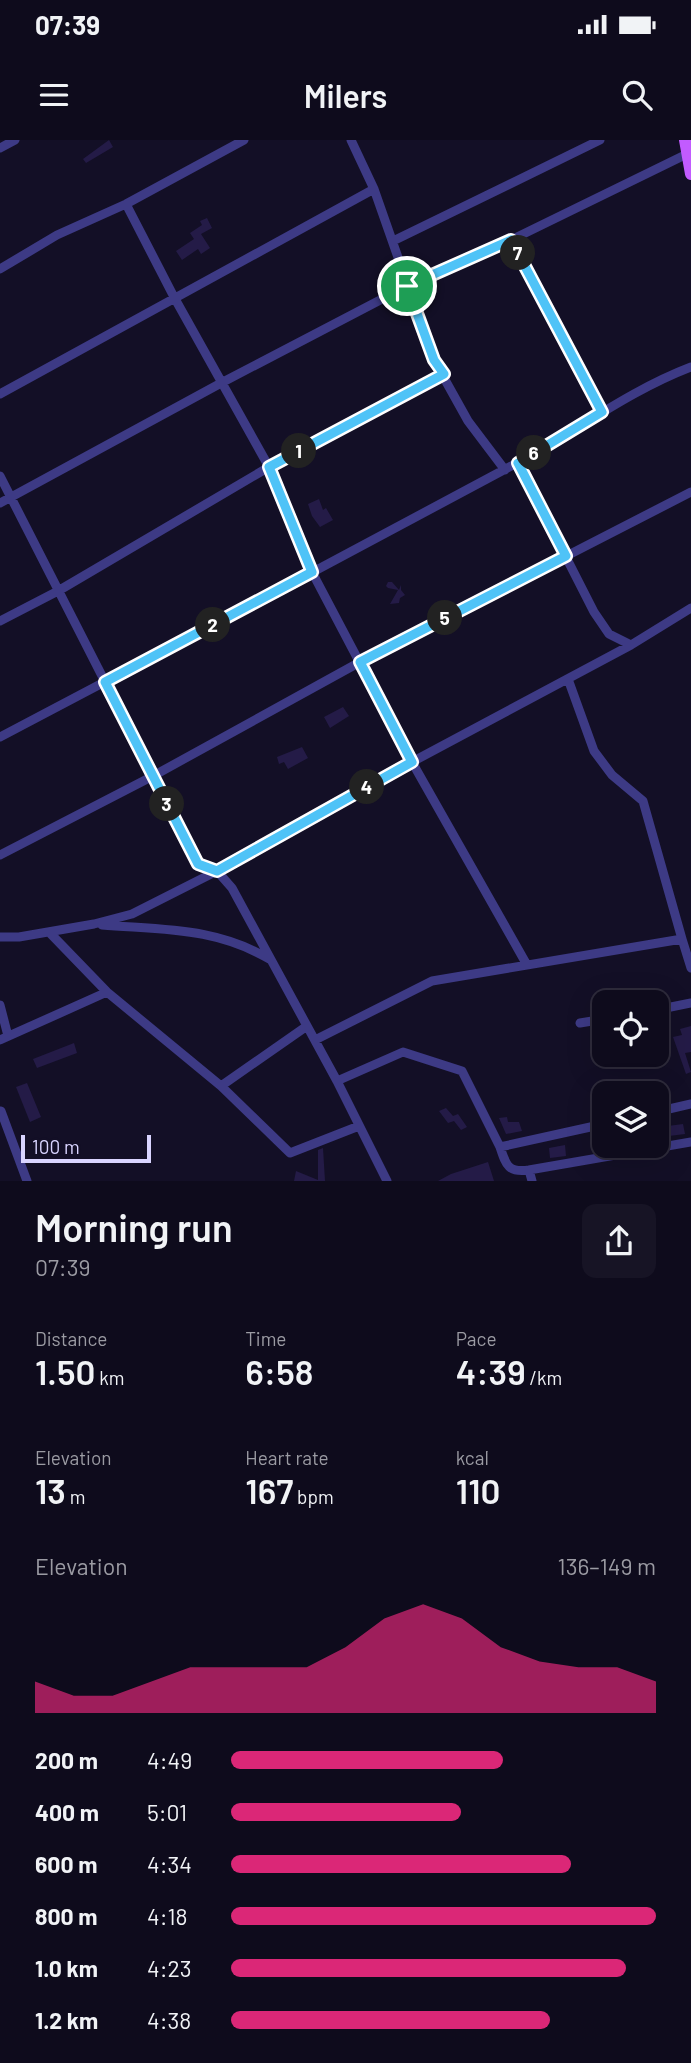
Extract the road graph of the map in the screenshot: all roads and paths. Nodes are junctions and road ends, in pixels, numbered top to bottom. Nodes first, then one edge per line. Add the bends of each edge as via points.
1 (15, 140) edge
2 (244, 140) edge
3 (351, 140) edge
4 (600, 140) edge
5 (685, 140) edge
6 (0, 148) edge
7 (687, 154) junction
8 (691, 174) edge
9 (374, 189) junction
10 (126, 204) junction
11 (511, 240) junction
12 (393, 241) junction
13 (0, 269) edge
14 (407, 286) junction
15 (174, 297) junction
16 (691, 367) edge
17 (444, 374) junction
18 (223, 383) junction
19 (0, 394) edge
20 (602, 412) junction
21 (518, 463) junction
22 (269, 467) junction
23 (505, 470) junction
24 (0, 476) edge
25 (691, 492) edge
26 (10, 498) junction
27 (0, 503) edge
28 (566, 556) junction
29 (312, 572) junction
30 (58, 592) junction
31 (691, 608) edge
32 (0, 621) edge
33 (631, 645) junction
34 (360, 662) junction
35 (568, 679) junction
36 (105, 682) junction
37 (0, 737) edge
38 (412, 762) junction
39 (153, 776) junction
40 (0, 855) edge
41 (217, 871) junction
42 (94, 924) junction
43 (49, 932) junction
44 (0, 937) edge
45 (682, 939) junction
46 (272, 961) junction
47 (527, 965) junction
48 (691, 968) edge
49 (107, 992) junction
50 (691, 1003) edge
51 (0, 1005) edge
52 (669, 1007) edge
53 (592, 1021) edge
54 (580, 1023) dead end
55 (307, 1026) junction
56 (4, 1038) edge
57 (315, 1040) junction
58 (337, 1080) junction
59 (221, 1086) junction
60 (691, 1104) edge
61 (669, 1109) edge
62 (1, 1111) edge
63 (359, 1126) junction
64 (592, 1127) edge
65 (691, 1142) edge
66 (500, 1147) junction
67 (529, 1170) junction
68 (27, 1181) edge
69 (387, 1181) edge
70 (533, 1181) edge

1 - 6 street
2 - 10 street
3 - 9 street
4 - 12 street
5 - 7 main road
7 - 8 main road
7 - 11 street
9 - 12 street
9 - 15 street
10 - 13 street via 57,235
10 - 15 street
11 - 14 street
11 - 20 street
12 - 14 street
14 - 17 street via 434,360
14 - 18 street
15 - 18 street
15 - 19 street
16 - 20 street
17 - 22 street
17 - 23 street via 468,421
18 - 22 street
18 - 26 street
20 - 21 street
21 - 23 street
21 - 28 street
22 - 29 street
22 - 30 street
23 - 29 street
24 - 26 street
25 - 28 street
26 - 27 street
26 - 30 street
28 - 33 street via 609,634
28 - 34 street
29 - 34 street
29 - 36 street
30 - 32 street
30 - 36 street
31 - 33 street
33 - 35 street
34 - 38 street
34 - 39 street
35 - 38 street
35 - 45 street via 594,751 612,775 643,801
36 - 37 street
36 - 39 street
38 - 41 street
38 - 47 street
39 - 40 street
39 - 41 street via 198,864
41 - 42 street via 132,914
41 - 46 street via 232,888
42 - 43 street
42 - 46 street via 187,930 254,950
43 - 44 street
43 - 49 street
45 - 47 street
45 - 48 street
46 - 55 street
47 - 57 street via 432,981
49 - 56 street
49 - 59 street
50 - 52 street
51 - 56 street
53 - 54 street
55 - 57 street
55 - 59 street
57 - 58 street
58 - 63 street
58 - 66 street via 403,1052 462,1071
59 - 63 street via 290,1153
60 - 61 street
62 - 68 street
63 - 69 street
64 - 66 street
65 - 67 street
66 - 67 street via 510,1168
67 - 70 street

